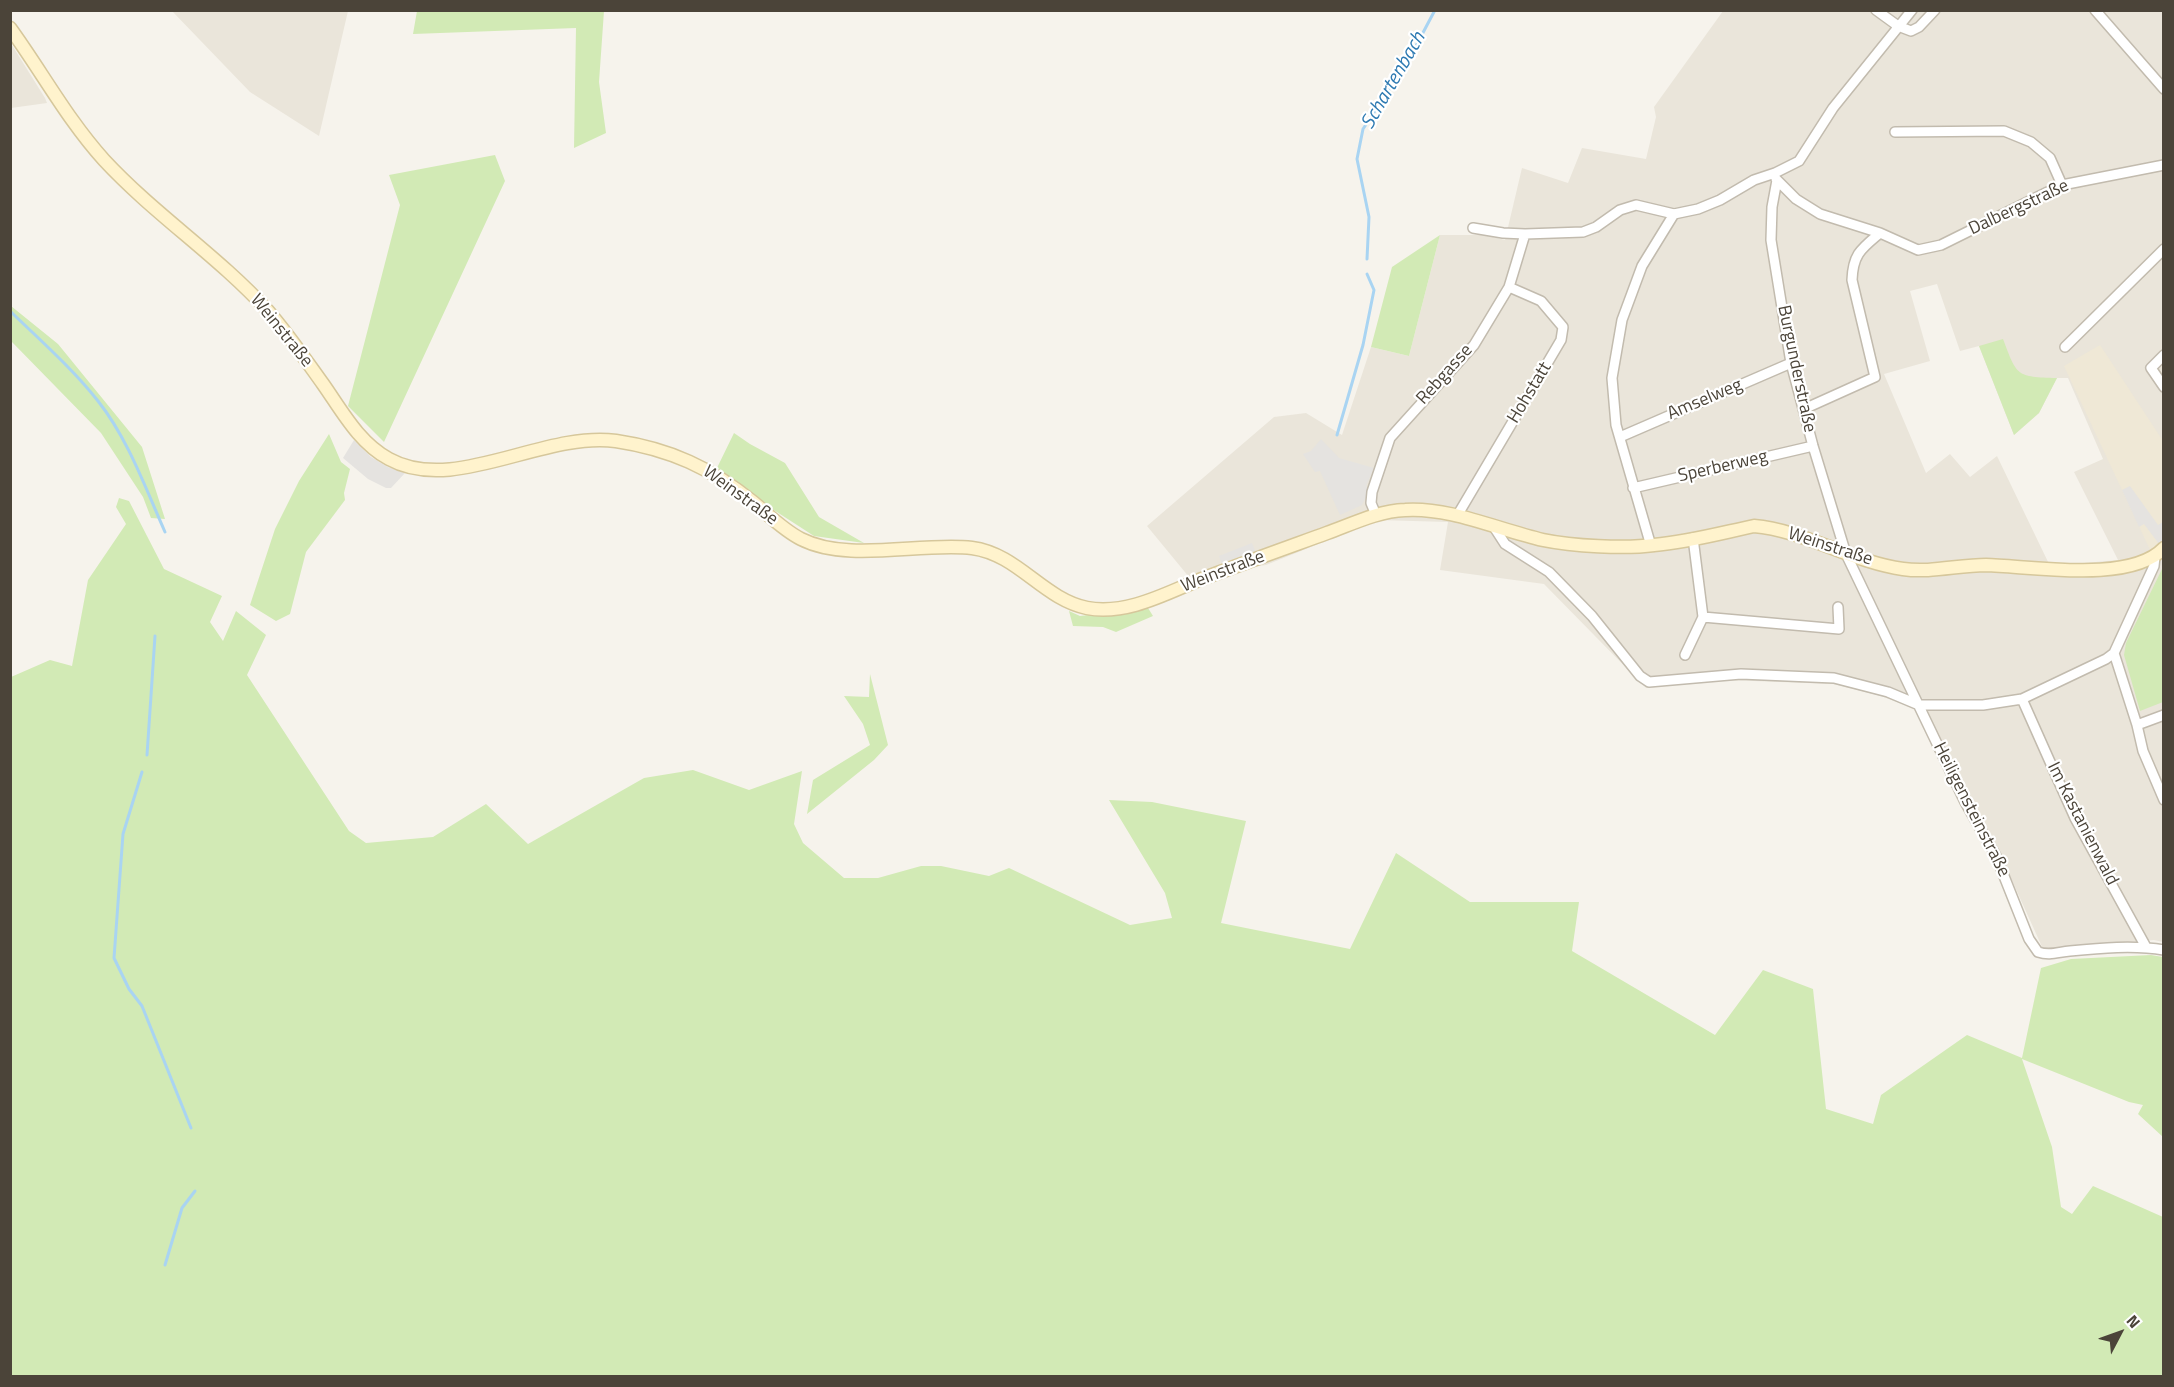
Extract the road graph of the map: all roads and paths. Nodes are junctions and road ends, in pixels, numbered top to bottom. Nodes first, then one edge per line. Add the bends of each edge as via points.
1 (1876, 10) edge
2 (1912, 10) edge
3 (1935, 10) edge
4 (2096, 10) edge
5 (1898, 26) junction
6 (10, 28) edge
7 (2163, 89) edge
8 (1895, 132) dead end
9 (2163, 165) edge
10 (1776, 177) junction
11 (2062, 185) junction
12 (1674, 214) junction
13 (1473, 228) dead end
14 (1880, 233) junction
15 (1525, 234) junction
16 (2163, 249) edge
17 (1509, 287) junction
18 (2065, 347) dead end
19 (2163, 355) edge
20 (1791, 363) junction
21 (2163, 387) edge
22 (1804, 409) junction
23 (1620, 437) junction
24 (1813, 446) junction
25 (1633, 488) junction
26 (1376, 515) junction
27 (1457, 516) junction
28 (1494, 527) junction
29 (1693, 538) junction
30 (1651, 546) junction
31 (2159, 553) edge
32 (1846, 554) junction
33 (1838, 607) dead end
34 (1703, 617) junction
35 (2114, 653) junction
36 (1685, 655) dead end
37 (2022, 699) junction
38 (1919, 705) junction
39 (2163, 715) edge
40 (2138, 725) junction
41 (2161, 790) edge
42 (2163, 800) edge
43 (2146, 947) junction
44 (2163, 950) edge

1 - 5 street
2 - 5 street
3 - 5 street via 1911,31
4 - 7 street
5 - 10 street via 1833,108 1799,161
6 - 26 main road, Weinstraße via 55,97 105,160 265,308 294,342 354,429 374,451 394,463 436,471 567,443 608,440 648,446 686,459 719,477 804,541 828,549 974,548 1011,562 1068,602 1102,610 1147,601
8 - 11 street via 2004,131 2031,142 2050,158
9 - 11 street, Dalbergstraße
10 - 12 street via 1754,180 1720,200
10 - 14 street, Dalbergstraße via 1796,199 1820,214
10 - 20 street, Burgunderstraße via 1772,240
11 - 14 street, Dalbergstraße via 1941,245 1918,250
12 - 15 street via 1636,206 1620,210 1583,232
12 - 23 street via 1642,266 1622,320 1611,378
13 - 15 street
14 - 22 street via 1860,249 1852,264 1852,280 1875,377
15 - 17 street, Rebgasse
16 - 18 street
17 - 26 street, Rebgasse via 1473,345 1390,438 1372,492
17 - 27 street, Hohstatt via 1541,302 1563,327 1561,340
19 - 21 street via 2151,368
20 - 22 street, Burgunderstraße
20 - 23 street, Amselweg
22 - 24 street, Burgunderstraße
23 - 25 street
24 - 25 street, Sperberweg
24 - 32 street, Burgunderstraße
25 - 30 street
26 - 27 main road, Weinstraße via 1406,509
27 - 28 main road, Weinstraße
28 - 30 main road, Weinstraße via 1547,541
28 - 38 street via 1505,544 1549,572 1649,682 1741,674 1834,678 1888,692
29 - 30 main road, Weinstraße
29 - 32 main road, Weinstraße via 1754,526 1771,527
29 - 34 street
31 - 32 main road, Weinstraße via 2129,566 2089,571 1983,565 1903,569
31 - 35 street
32 - 38 street, Heiligensteinstraße
33 - 34 street via 1839,629
34 - 36 street
35 - 37 street
35 - 40 street
37 - 38 street via 1983,705
37 - 43 street, Im Kastanienwald via 2075,818
38 - 43 street, Heiligensteinstraße via 1965,802 1996,856 2038,952 2048,955
39 - 40 street
40 - 41 street via 2143,751
41 - 42 street
43 - 44 street, Heiligensteinstraße

